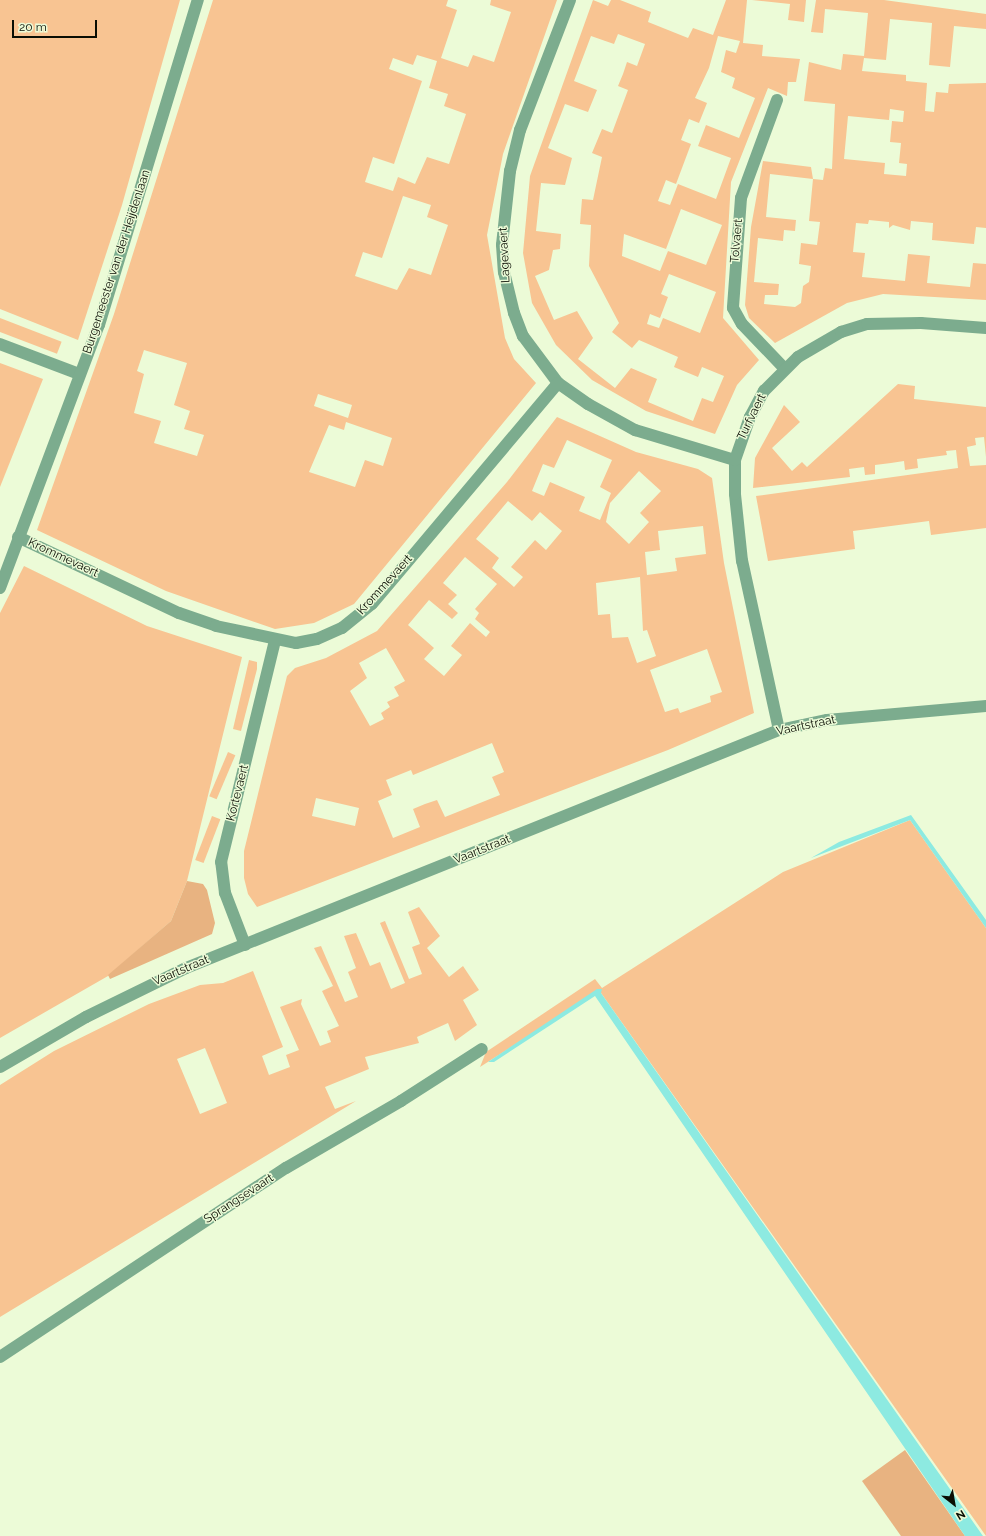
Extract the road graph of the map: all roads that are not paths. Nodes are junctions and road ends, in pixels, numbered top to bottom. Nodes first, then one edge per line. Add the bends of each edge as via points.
1 (198, 0) edge
2 (570, 0) edge
3 (777, 100) dead end
4 (986, 328) edge
5 (0, 344) edge
6 (785, 369) junction
7 (80, 374) junction
8 (558, 384) junction
9 (735, 460) junction
10 (18, 537) junction
11 (0, 588) edge
12 (275, 640) junction
13 (986, 706) edge
14 (779, 730) junction
15 (245, 945) junction
16 (482, 1049) dead end
17 (0, 1067) edge
18 (0, 1357) edge

1 - 7 street, Burgemeester van der Heijdenlaan via 99,324
2 - 8 street, Lagevaert via 520,130 504,210 502,245 504,272 514,313 523,336
3 - 6 street, Tolvaert via 741,198 733,308 742,324
4 - 6 street, Turfvaert via 921,323 867,324 818,343
5 - 7 street
6 - 9 street, Turfvaert via 764,391 750,417
7 - 10 street, Burgemeester van der Heijdenlaan
8 - 9 street, Lagevaert via 636,430 703,453
8 - 12 street, Krommevaert via 359,616 317,639 296,643
9 - 14 street, Turfvaert via 742,561
10 - 11 street, Burgemeester van der Heijdenlaan
10 - 12 street, Krommevaert via 180,613
12 - 15 street, Kortevaert via 221,862 225,893
13 - 14 street, Vaartstraat via 827,720
14 - 15 street, Vaartstraat
15 - 17 street, Vaartstraat via 148,986
16 - 18 street, Sprangsevaart via 401,1101 286,1168

